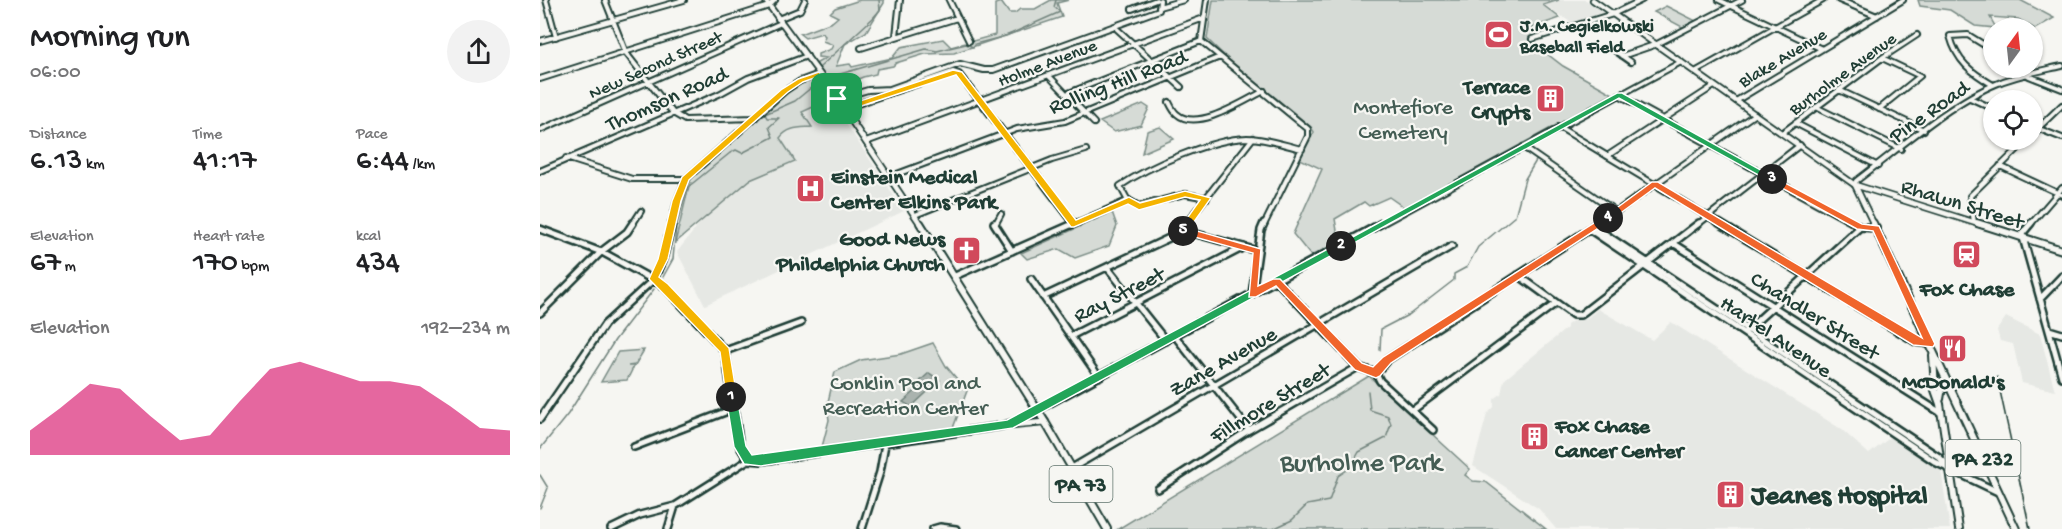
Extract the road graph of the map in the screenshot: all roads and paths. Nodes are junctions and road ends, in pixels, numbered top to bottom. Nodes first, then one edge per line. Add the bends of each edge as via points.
1 (546, 0) edge
2 (605, 0) edge
3 (684, 0) edge
4 (765, 0) edge
5 (774, 0) edge
6 (805, 0) edge
7 (900, 0) edge
8 (950, 0) edge
9 (1158, 0) edge
10 (1184, 0) edge
11 (1207, 0) edge
12 (1591, 0) edge
13 (1642, 0) edge
14 (1719, 0) edge
15 (1742, 0) edge
16 (1823, 0) edge
17 (1839, 0) edge
18 (1904, 0) edge
19 (769, 6) junction
20 (1731, 6) junction
21 (1159, 7) junction
22 (1132, 9) dead end
23 (1612, 14) junction
24 (1877, 16) junction
25 (957, 18) junction
26 (1204, 18) junction
27 (613, 20) junction
28 (779, 21) junction
29 (1775, 27) junction
30 (1117, 29) dead end
31 (1917, 35) dead end
32 (896, 36) junction
33 (556, 37) junction
34 (1533, 39) dead end
35 (540, 41) edge
36 (969, 41) dead end
37 (1202, 41) junction
38 (1133, 44) junction
39 (1656, 44) junction
40 (1983, 44) edge
41 (861, 48) dead end
42 (1822, 49) junction
43 (1614, 50) dead end
44 (626, 54) junction
45 (807, 56) junction
46 (1622, 56) junction
47 (1220, 57) junction
48 (1882, 58) junction
49 (1152, 60) junction
50 (1631, 62) dead end
51 (1681, 62) junction
52 (2062, 66) edge
53 (2043, 70) edge
54 (1695, 72) junction
55 (819, 74) junction
56 (1049, 76) junction
57 (1171, 77) junction
58 (2012, 78) edge
59 (2038, 78) edge
60 (540, 80) edge
61 (647, 82) junction
62 (1993, 84) junction
63 (1714, 86) junction
64 (1181, 87) dead end
65 (2062, 89) edge
66 (1839, 90) junction
67 (1264, 91) junction
68 (1066, 94) junction
69 (1619, 95) junction
70 (1970, 98) junction
71 (837, 99) junction
72 (1736, 101) junction
73 (981, 102) junction
74 (1169, 102) dead end
75 (1983, 104) edge
76 (2062, 105) edge
77 (1816, 107) junction
78 (843, 109) junction
79 (1879, 109) junction
80 (673, 113) junction
81 (1084, 113) junction
82 (1755, 114) junction
83 (755, 118) junction
84 (1664, 119) junction
85 (1094, 123) dead end
86 (1795, 123) junction
87 (2043, 123) edge
88 (1559, 127) junction
89 (540, 130) edge
90 (1924, 130) junction
91 (2043, 130) edge
92 (1005, 133) junction
93 (1782, 133) junction
94 (1253, 138) junction
95 (2062, 138) edge
96 (866, 142) junction
97 (1711, 145) junction
98 (1800, 145) junction
99 (1523, 147) junction
100 (1901, 148) junction
101 (1302, 149) junction
102 (1086, 150) dead end
103 (2017, 150) edge
104 (1607, 156) junction
105 (566, 158) junction
106 (1878, 165) junction
107 (2001, 166) junction
108 (1032, 168) junction
109 (540, 171) edge
110 (1763, 174) junction
111 (889, 177) junction
112 (686, 179) junction
113 (1655, 184) junction
114 (1855, 185) junction
115 (2062, 188) edge
116 (2060, 194) edge
117 (1206, 198) junction
118 (1129, 200) junction
119 (641, 211) dead end
120 (1617, 212) junction
121 (1001, 213) dead end
122 (915, 215) junction
123 (1707, 217) junction
124 (1974, 222) junction
125 (1074, 224) junction
126 (1860, 227) junction
127 (1591, 228) junction
128 (1876, 228) junction
129 (540, 229) edge
130 (1181, 230) junction
131 (2022, 237) junction
132 (1673, 243) junction
133 (1452, 246) dead end
134 (1244, 247) junction
135 (2062, 250) edge
136 (602, 251) junction
137 (1012, 251) junction
138 (1258, 251) junction
139 (1645, 264) junction
140 (1107, 267) junction
141 (1518, 275) junction
142 (955, 276) junction
143 (1806, 276) junction
144 (2062, 276) edge
145 (654, 279) junction
146 (1031, 279) dead end
147 (1277, 281) junction
148 (1252, 294) junction
149 (1043, 297) junction
150 (2040, 299) junction
151 (1134, 303) junction
152 (1556, 303) junction
153 (1773, 306) junction
154 (540, 313) edge
155 (801, 322) dead end
156 (1317, 325) junction
157 (2049, 330) junction
158 (1745, 331) junction
159 (2062, 334) edge
160 (1071, 336) junction
161 (1175, 336) junction
162 (1166, 340) junction
163 (1931, 347) junction
164 (725, 351) junction
165 (1358, 367) junction
166 (1376, 373) junction
167 (1099, 377) junction
168 (2062, 377) edge
169 (1212, 383) junction
170 (1950, 388) junction
171 (1940, 404) junction
172 (733, 409) junction
173 (1413, 410) junction
174 (1038, 411) junction
175 (1941, 413) junction
176 (540, 419) edge
177 (1045, 422) junction
178 (1001, 426) junction
179 (1249, 430) junction
180 (1434, 430) dead end
181 (885, 444) junction
182 (634, 447) dead end
183 (748, 460) junction
184 (1948, 467) junction
185 (1072, 468) junction
186 (1158, 489) dead end
187 (1998, 492) junction
188 (675, 506) junction
189 (1106, 528) edge
190 (611, 529) edge
191 (668, 529) edge
192 (862, 529) edge
193 (933, 529) edge
194 (956, 529) edge
195 (1959, 529) edge
196 (2016, 529) edge

1 - 33 street
2 - 27 street
3 - 27 street
4 - 19 main road, PA 73
5 - 19 street
6 - 28 street, New Second Street via 798,11
7 - 32 street
8 - 25 street
9 - 21 street
9 - 22 street
10 - 21 street
11 - 26 street
12 - 23 main road, PA 232
13 - 23 street
14 - 20 street
15 - 20 street
16 - 29 street
17 - 24 street
18 - 24 street, Blake Avenue
19 - 28 main road, PA 73
19 - 44 street
20 - 29 street
20 - 39 street
21 - 71 street via 1114,28 993,70 985,72 960,64 890,88
23 - 34 street
23 - 39 main road, PA 232
24 - 42 street, Blake Avenue
25 - 32 street
25 - 36 street
26 - 37 street
26 - 38 street, Holme Avenue
27 - 33 street
27 - 44 street
28 - 45 main road, PA 73
28 - 61 street, New Second Street
29 - 42 street
29 - 54 street
30 - 38 street
31 - 48 street, Burholme Avenue
32 - 41 street
33 - 35 street
37 - 47 street
37 - 49 street
38 - 49 street
38 - 56 street, Holme Avenue
39 - 46 street
39 - 51 main road, PA 232
40 - 62 street via 1971,36 1951,35 1955,57
42 - 72 street, Blake Avenue
43 - 46 street
44 - 60 street
44 - 61 street
45 - 55 main road, PA 73
45 - 80 street, Thomson Road
46 - 50 street
47 - 57 street, Rolling Hill Road
47 - 67 street
48 - 66 street, Burholme Avenue
48 - 79 street via 1920,76
49 - 57 street
49 - 68 street
51 - 54 main road, PA 232
51 - 69 street
52 - 53 street, Pine Road
54 - 63 main road, PA 232
55 - 71 main road, PA 73
55 - 83 street via 785,91
56 - 68 street
56 - 73 street, Holme Avenue
57 - 64 street
57 - 81 street, Rolling Hill Road
58 - 62 street, Pine Road
59 - 65 street
61 - 80 street
61 - 89 street, New Second Street
62 - 70 street, Pine Road
63 - 72 main road, PA 232
63 - 84 street
66 - 77 street, Burholme Avenue
66 - 79 street
67 - 74 street via 1197,122 1184,119
67 - 101 street via 1308,129
68 - 81 street
69 - 84 street
69 - 88 street
70 - 75 street
70 - 90 street, Pine Road
71 - 78 main road, PA 73
72 - 82 main road, PA 232
73 - 78 street via 959,74 953,72
73 - 92 street
73 - 96 street, Holme Avenue
76 - 87 street
77 - 86 street, Burholme Avenue
77 - 100 street
78 - 96 main road, PA 73
79 - 90 street
80 - 83 street via 685,120
80 - 105 street, Thomson Road
81 - 85 street
81 - 92 street, Rolling Hill Road via 1056,124
82 - 93 main road, PA 232
82 - 97 street
83 - 112 street
84 - 97 street
84 - 104 street
86 - 93 street, Burholme Avenue
86 - 106 street
88 - 99 street
88 - 104 street
90 - 100 street, Pine Road
91 - 95 street
92 - 108 street
92 - 111 street, Rolling Hill Road
93 - 98 main road, PA 232
94 - 101 street
94 - 117 street
94 - 118 street via 1196,150 1124,182 1120,190
96 - 111 main road, PA 73
97 - 110 street
97 - 113 street
98 - 110 street, Burholme Avenue
98 - 114 main road, PA 232
99 - 120 street
99 - 147 street
100 - 106 street, Pine Road
101 - 138 street via 1261,230
102 - 108 street
103 - 107 street
104 - 113 street
105 - 109 street, Thomson Road
105 - 112 street via 632,179
106 - 114 street, Pine Road
107 - 116 street
107 - 124 street via 1969,198
108 - 122 street
108 - 125 street
110 - 123 street, Burholme Avenue
110 - 126 street
111 - 122 main road, PA 73
112 - 145 street
113 - 120 street
113 - 123 street
114 - 124 main road, Rhawn Street
114 - 128 main road, PA 232
115 - 116 street
116 - 131 street via 2025,229
117 - 118 street via 1185,194 1139,207
117 - 130 street
118 - 125 street
119 - 136 street via 627,232
120 - 127 street
121 - 137 street via 994,224
122 - 142 main road, PA 73
123 - 132 street, Burholme Avenue
123 - 143 street
124 - 131 main road, Rhawn Street
125 - 137 street
126 - 128 street
126 - 143 street
127 - 139 street, Hartel Avenue
127 - 141 street
128 - 163 main road, PA 232
129 - 136 street
130 - 134 street
130 - 140 street
131 - 135 main road, Rhawn Street
131 - 150 street
132 - 139 street, Burholme Avenue
132 - 153 street, Chandler Street
133 - 156 street, Zane Avenue
134 - 138 street
134 - 151 street, Ray Street
136 - 145 street
136 - 154 street
137 - 142 street
138 - 148 street
139 - 152 street, Burholme Avenue via 1580,315 1573,315
139 - 158 street, Hartel Avenue
140 - 149 street
140 - 151 street
141 - 152 street
141 - 166 street via 1387,360
142 - 174 main road, PA 73
143 - 153 street
143 - 163 street via 1916,342
144 - 150 street
145 - 164 street
145 - 176 street via 604,324
146 - 149 street
147 - 148 street
147 - 156 street
148 - 161 street
149 - 160 street
150 - 157 street
151 - 160 street, Ray Street
151 - 162 street
152 - 173 street
153 - 158 street
153 - 175 street, Chandler Street
155 - 164 street
156 - 165 street
156 - 169 street, Zane Avenue
157 - 159 street
157 - 168 street
158 - 184 street, Hartel Avenue
160 - 167 street
161 - 162 street
161 - 169 street
162 - 167 street
163 - 170 main road, PA 232
163 - 171 main road
164 - 172 street
165 - 166 street, Fillmore Street
165 - 179 street, Fillmore Street
166 - 173 street
167 - 174 street
169 - 179 street
169 - 185 street, Zane Avenue
170 - 171 main road via 1941,389
170 - 187 main road, PA 232
171 - 175 main road
172 - 182 street
172 - 183 street via 740,447
173 - 180 street
174 - 177 main road, PA 73
174 - 178 street
175 - 184 main road
177 - 178 street
177 - 185 main road, PA 73
178 - 181 street
179 - 186 street, Fillmore Street
181 - 183 street
181 - 192 street
183 - 188 street
184 - 187 street, Hartel Avenue
184 - 195 main road
185 - 189 main road, PA 73
187 - 196 main road, PA 232
188 - 190 street via 640,514
188 - 191 street
193 - 194 street

